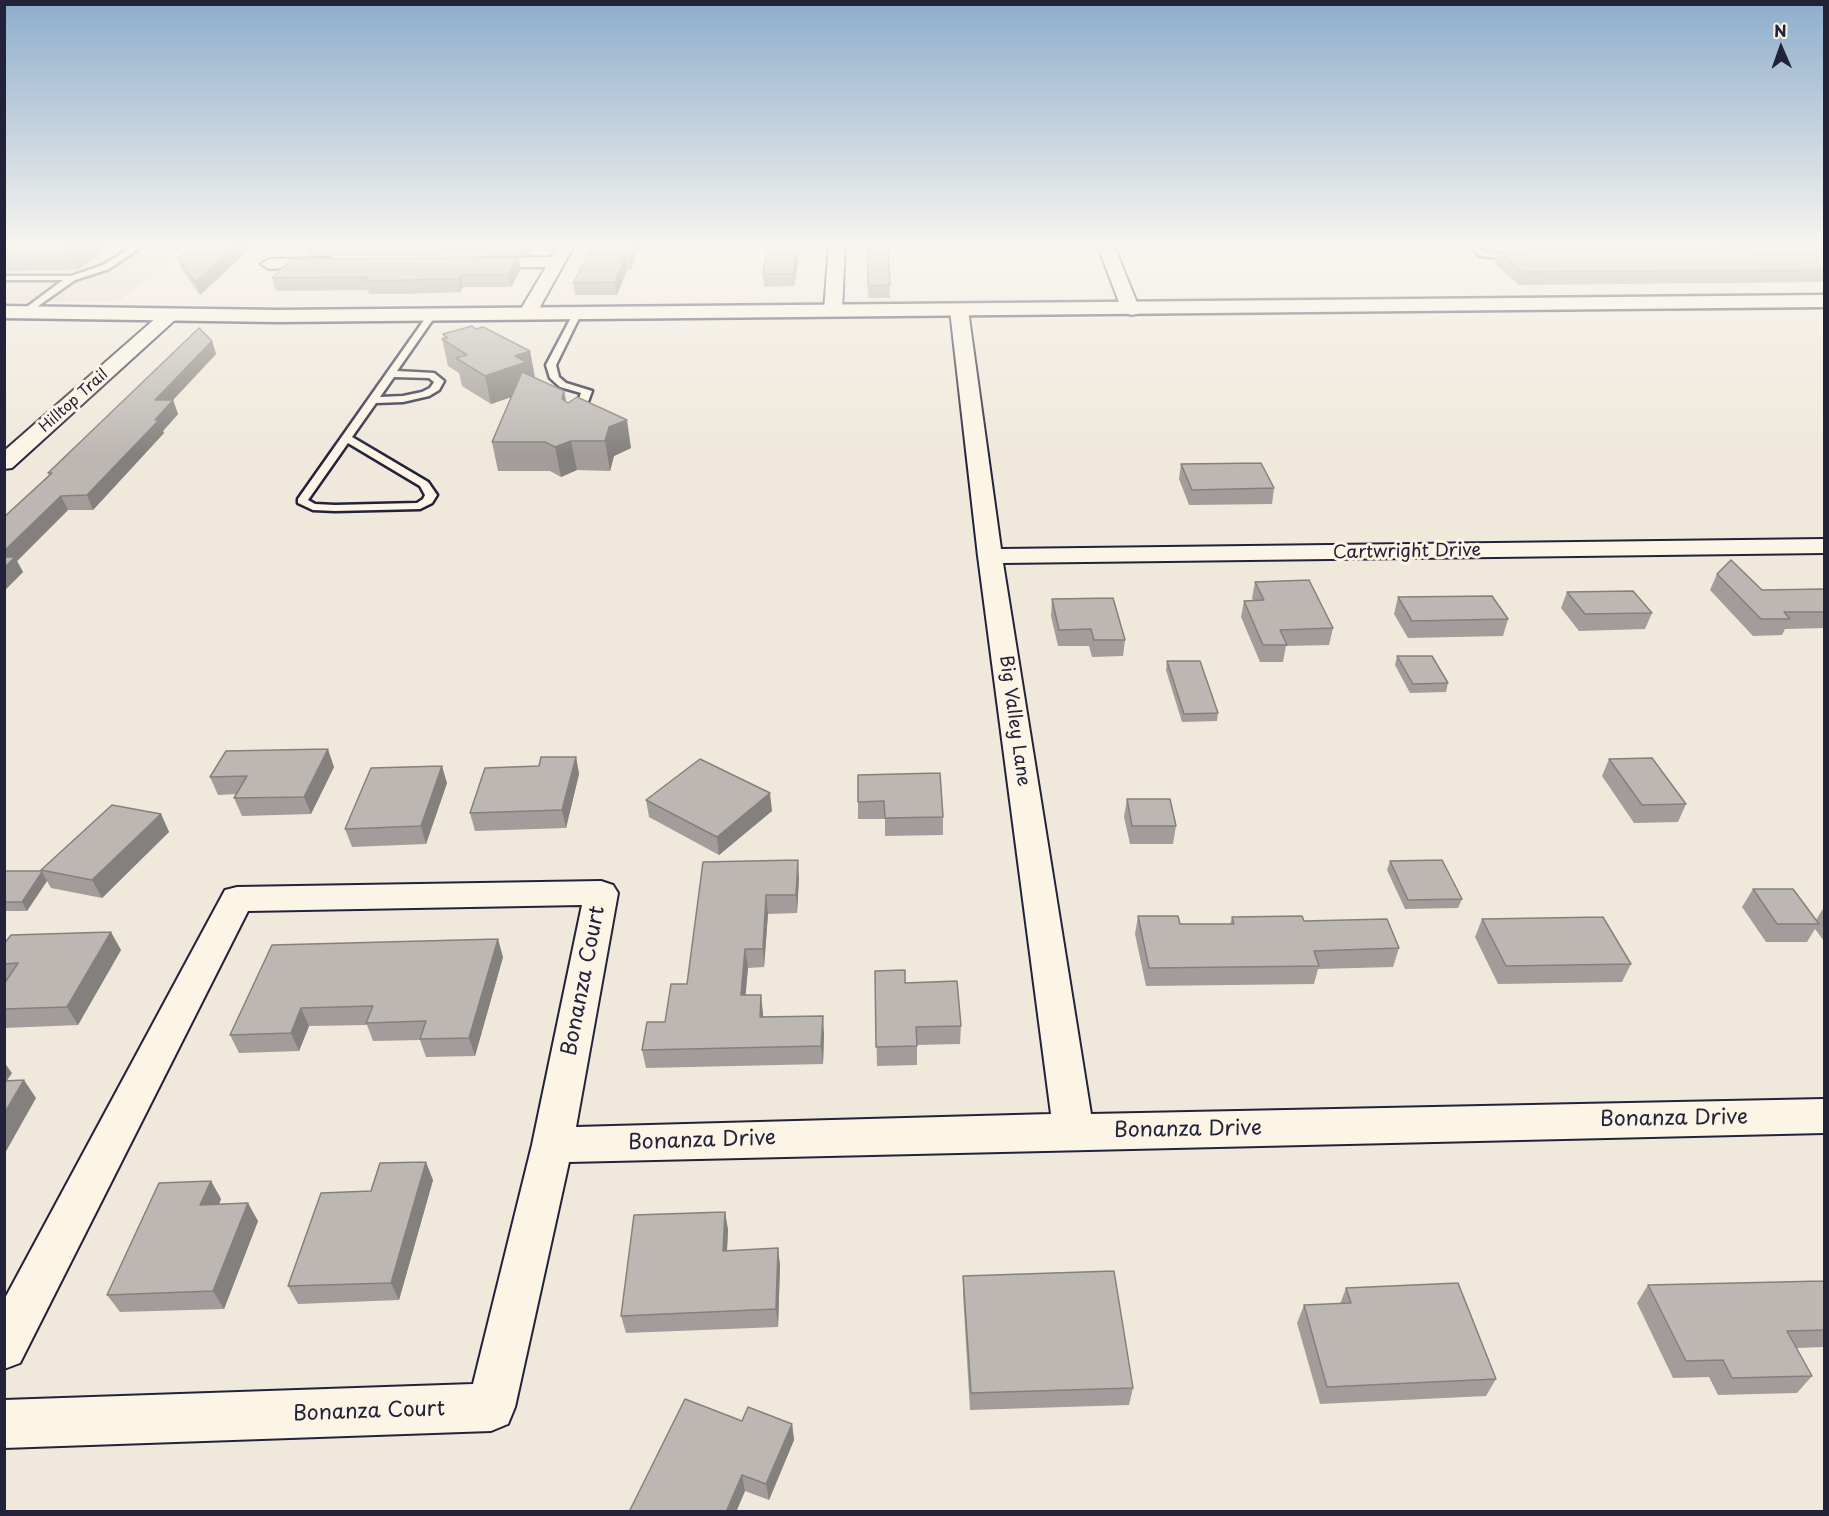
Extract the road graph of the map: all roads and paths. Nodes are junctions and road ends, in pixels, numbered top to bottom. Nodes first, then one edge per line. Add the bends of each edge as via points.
1 (577, 314) edge
2 (432, 315) junction
3 (456, 315) edge
4 (960, 315) edge
5 (10, 318) edge
6 (166, 318) junction
7 (391, 374) junction
8 (373, 400) junction
9 (574, 426) edge
10 (346, 438) junction
11 (4, 463) edge
12 (1824, 546) edge
13 (990, 556) junction
14 (1824, 1116) edge
15 (1073, 1131) junction
16 (552, 1145) junction
17 (4, 1347) edge
18 (4, 1424) edge

1 - 9 lane via 551,365 555,378 563,385 587,391
2 - 3 main road
2 - 6 main road
2 - 7 lane
4 - 13 street, Big Valley Lane
5 - 6 main road
6 - 11 street, Hilltop Trail
7 - 8 lane
7 - 8 lane via 431,375 439,381 434,390 414,397
8 - 10 lane
10 - 10 lane via 302,501 313,507 335,508 420,506 428,501 431,495 424,484
12 - 13 street, Cartwright Drive
13 - 15 street, Big Valley Lane
14 - 15 street, Bonanza Drive
15 - 16 street, Bonanza Drive
16 - 17 street, Bonanza Court via 601,893 237,898
16 - 18 street, Bonanza Court via 491,1407

